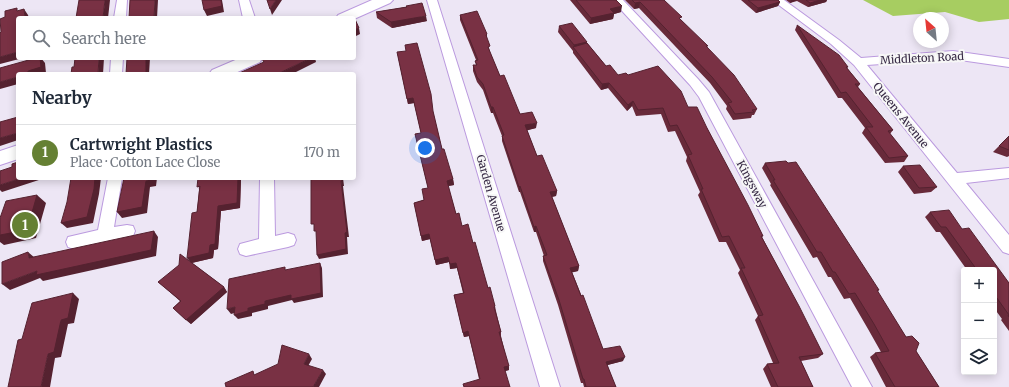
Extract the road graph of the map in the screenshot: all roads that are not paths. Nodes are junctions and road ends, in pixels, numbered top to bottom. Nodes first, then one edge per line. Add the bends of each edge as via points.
1 (122, 0) edge
2 (244, 0) edge
3 (385, 0) edge
4 (432, 0) edge
5 (617, 0) edge
6 (777, 0) edge
7 (120, 16) edge
8 (248, 16) edge
9 (349, 16) edge
10 (117, 60) edge
11 (250, 60) edge
12 (858, 62) junction
13 (1009, 63) edge
14 (116, 72) edge
15 (222, 72) edge
16 (16, 153) edge
17 (0, 158) edge
18 (1009, 173) edge
19 (115, 180) edge
20 (266, 180) edge
21 (954, 180) junction
22 (127, 231) dead end
23 (106, 236) junction
24 (288, 240) dead end
25 (74, 242) dead end
26 (267, 245) junction
27 (1009, 247) edge
28 (246, 249) dead end
29 (550, 387) edge
30 (862, 387) edge

1 - 7 street
2 - 8 street
3 - 9 street
4 - 29 street, Garden Avenue
5 - 30 street, Kingsway via 704,95
6 - 12 street, Queens Avenue
10 - 14 street
11 - 15 street
12 - 13 street, Middleton Road via 953,55
12 - 21 street, Queens Avenue
16 - 17 street
18 - 21 street
19 - 23 street
20 - 26 street
21 - 27 street, Queens Avenue
22 - 23 street
23 - 25 street
24 - 26 street
26 - 28 street

